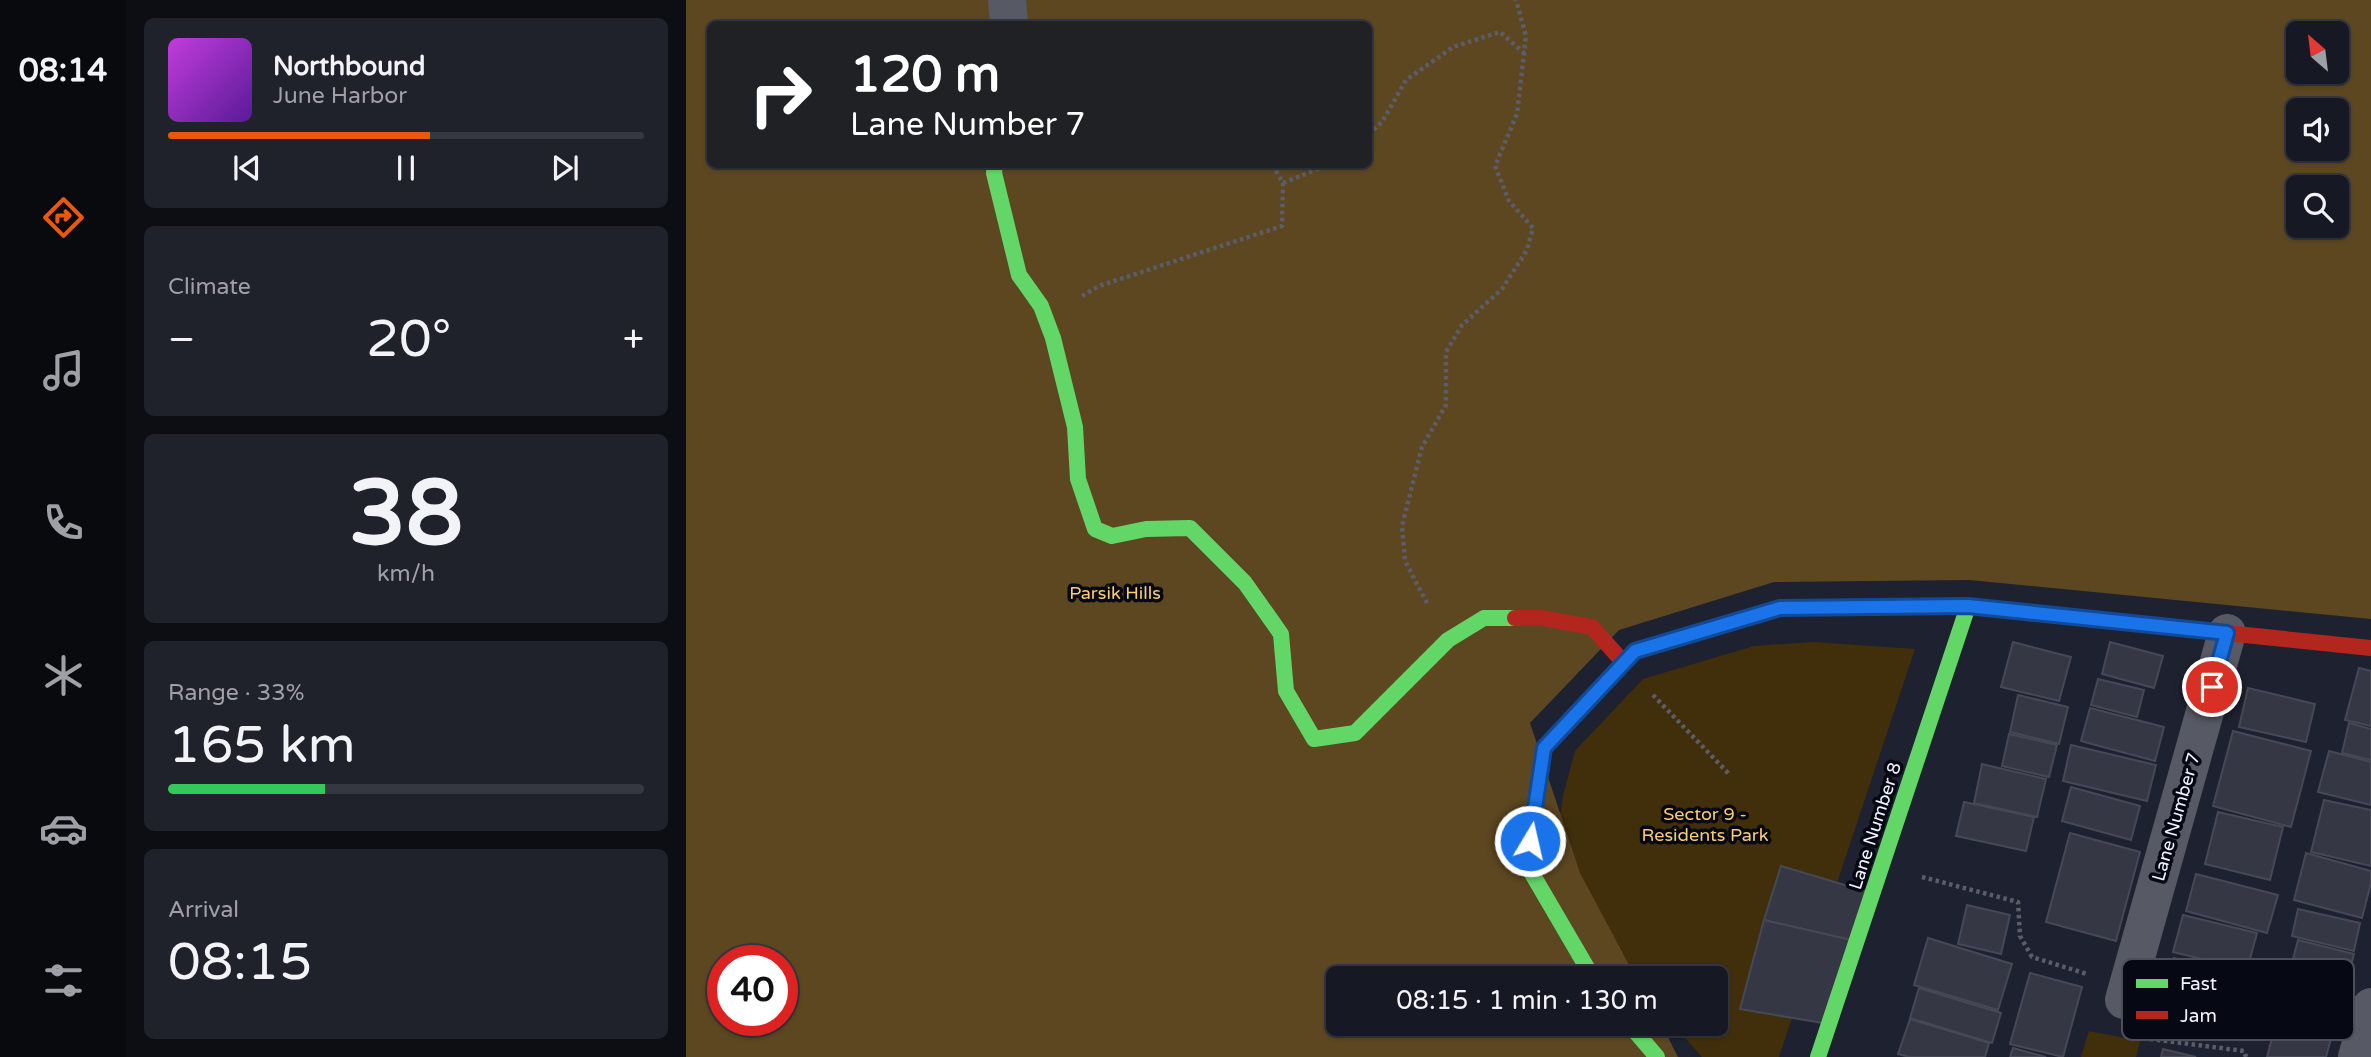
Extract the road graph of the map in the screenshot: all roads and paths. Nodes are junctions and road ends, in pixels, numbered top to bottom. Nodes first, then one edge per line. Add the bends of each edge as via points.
1 (1006, 0) edge
2 (1516, 0) edge
3 (1009, 21) edge
4 (1524, 53) junction
5 (1372, 131) edge
6 (995, 168) edge
7 (1274, 168) edge
8 (1320, 168) edge
9 (1283, 183) junction
10 (1045, 316) junction
11 (1968, 606) junction
12 (2227, 633) junction
13 (1448, 640) junction
14 (2371, 648) edge
15 (1624, 663) junction
16 (1729, 774) dead end
17 (1881, 867) junction
18 (2136, 959) edge
19 (1586, 966) edge
20 (2122, 989) edge
21 (2371, 1007) edge
22 (1639, 1036) edge
23 (2157, 1040) edge
24 (1657, 1057) edge
25 (1818, 1057) edge
26 (2246, 1057) edge
27 (2357, 1057) edge

1 - 3 street
2 - 4 path via 1526,36
4 - 5 path via 1500,32 1454,47 1406,80 1382,122
4 - 13 path via 1517,114 1496,166 1509,201 1533,228 1527,250 1502,289 1462,325 1446,352 1446,405 1422,447 1402,526 1405,561
6 - 10 street via 1019,275
7 - 9 path
8 - 9 path
9 - 10 path via 1282,226 1099,286
10 - 13 street via 1074,427 1077,479 1095,529 1112,536 1146,529 1191,528 1245,583 1281,634 1286,691 1314,739 1354,733
11 - 12 street
11 - 15 street via 1780,608 1635,651
11 - 17 street, Lane Number 8
12 - 14 street
12 - 18 street, Lane Number 7
13 - 15 street via 1484,618 1542,618 1592,627
15 - 16 path
15 - 19 street via 1544,748 1527,865
17 - 20 path via 2018,902 2020,936 2032,957
17 - 25 street, Lane Number 8
21 - 27 street
22 - 24 street
23 - 26 path via 2244,1051

